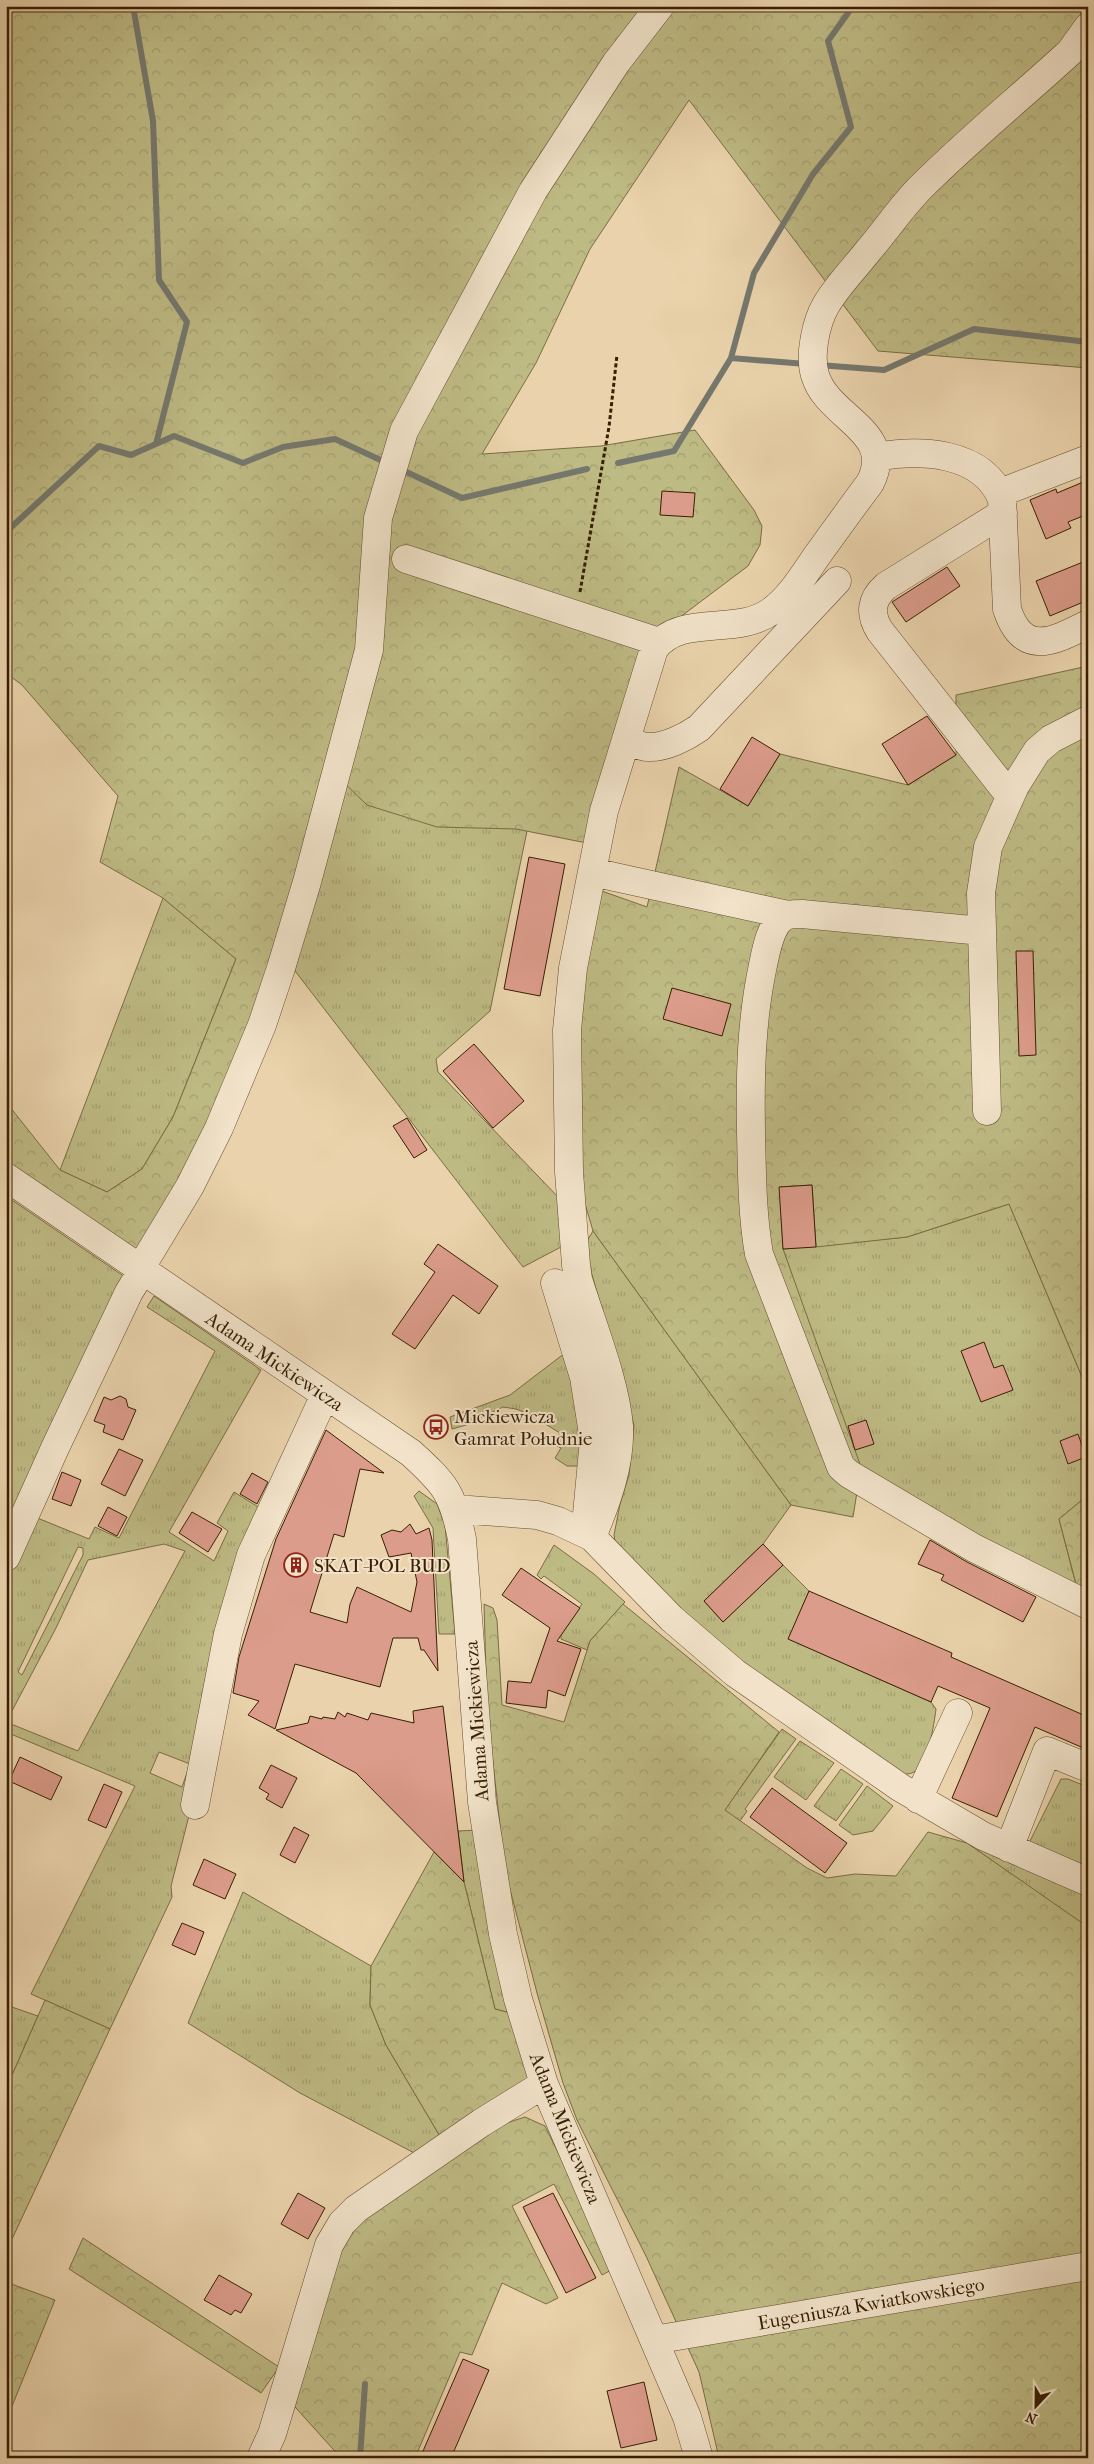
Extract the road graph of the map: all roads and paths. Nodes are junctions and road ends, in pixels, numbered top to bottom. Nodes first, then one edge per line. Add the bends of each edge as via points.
1 (660, 6) edge
2 (1088, 27) edge
3 (617, 355) dead end
4 (876, 457) junction
5 (1088, 459) edge
6 (1002, 503) junction
7 (406, 559) dead end
8 (837, 582) dead end
9 (576, 615) junction
10 (1088, 624) edge
11 (659, 642) junction
12 (1088, 720) edge
13 (626, 739) junction
14 (1010, 796) junction
15 (592, 872) junction
16 (788, 914) junction
17 (982, 931) junction
18 (987, 1111) dead end
19 (6, 1177) edge
20 (141, 1270) junction
21 (555, 1283) dead end
22 (325, 1395) junction
23 (456, 1509) junction
24 (592, 1537) junction
25 (6, 1557) edge
26 (1088, 1605) edge
27 (958, 1713) dead end
28 (1088, 1768) edge
29 (918, 1798) junction
30 (195, 1805) dead end
31 (1009, 1848) junction
32 (1088, 1882) edge
33 (544, 2084) junction
34 (1088, 2266) edge
35 (654, 2340) junction
36 (261, 2458) edge
37 (699, 2458) edge

1 - 20 street via 616,63 533,191 404,430 378,518 369,650 286,952 262,1025 219,1128 190,1186
2 - 4 street via 1070,52 920,188 825,307 816,337 814,369 824,395 870,439
3 - 9 path via 609,427
4 - 6 street via 903,452 921,453 971,464 992,480
4 - 11 street via 870,483 795,586 770,612 744,624 676,632
5 - 6 street
6 - 10 street via 1007,609 1019,632 1043,642
6 - 14 street via 886,586 873,602 872,613 880,631
7 - 9 street
8 - 13 street via 699,728 652,747
9 - 11 street
11 - 13 street
12 - 14 street via 1051,739 1037,751
13 - 15 street via 604,811
14 - 17 street via 984,864
15 - 16 street
15 - 24 street via 569,1006 570,1172 578,1279 615,1398 619,1428 613,1476
16 - 17 street
16 - 26 street via 773,929 765,954 750,1051 754,1228 759,1254 839,1462 849,1474 974,1548
17 - 18 street
19 - 20 street, Adama Mickiewicza
20 - 22 street, Adama Mickiewicza
20 - 25 street
21 - 24 street via 584,1377 594,1440 587,1514
22 - 23 street, Adama Mickiewicza via 411,1453 441,1482
22 - 30 street via 251,1555 228,1634
23 - 24 street via 537,1515
23 - 33 street, Adama Mickiewicza via 469,1614 482,1802 518,1999
24 - 29 street via 672,1620 735,1673
27 - 29 street
28 - 31 street via 1046,1751
29 - 31 street
31 - 32 street
33 - 35 street, Adama Mickiewicza
33 - 36 street via 458,2138 342,2222 329,2246 272,2434
34 - 35 street, Eugeniusza Kwiatkowskiego
35 - 37 street, Adama Mickiewicza via 687,2417

